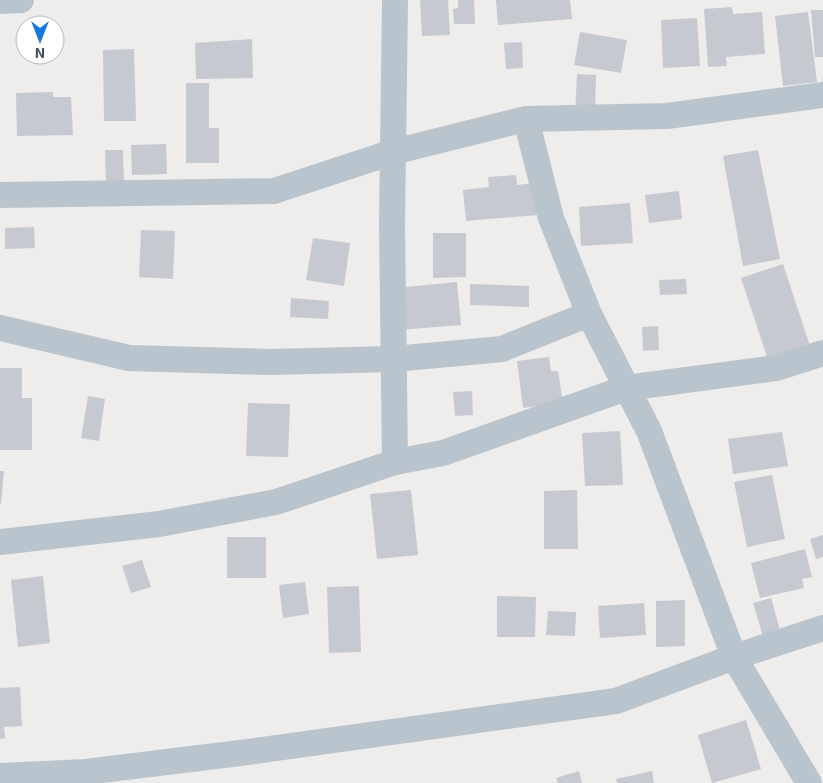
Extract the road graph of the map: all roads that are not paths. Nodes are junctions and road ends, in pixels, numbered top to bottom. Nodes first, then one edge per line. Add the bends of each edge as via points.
1 (21, 0) edge
2 (396, 0) edge
3 (0, 1) edge
4 (823, 95) edge
5 (526, 119) junction
6 (393, 152) junction
7 (0, 195) edge
8 (589, 314) junction
9 (0, 328) edge
10 (823, 353) edge
11 (394, 359) junction
12 (626, 388) junction
13 (395, 462) junction
14 (0, 542) edge
15 (823, 628) edge
16 (734, 657) junction
17 (0, 776) edge
18 (809, 783) edge

1 - 3 street
2 - 6 street
4 - 5 street via 667,116
5 - 6 street
5 - 8 street via 551,218
6 - 7 street via 274,190
6 - 11 street
8 - 11 street via 502,349
8 - 12 street
9 - 11 street via 129,358 269,362
10 - 12 street via 776,368
11 - 13 street
12 - 13 street via 443,453
12 - 16 street via 649,431
13 - 14 street via 276,502 159,524
15 - 16 street
16 - 17 street via 616,701 201,758 86,772
16 - 18 street

